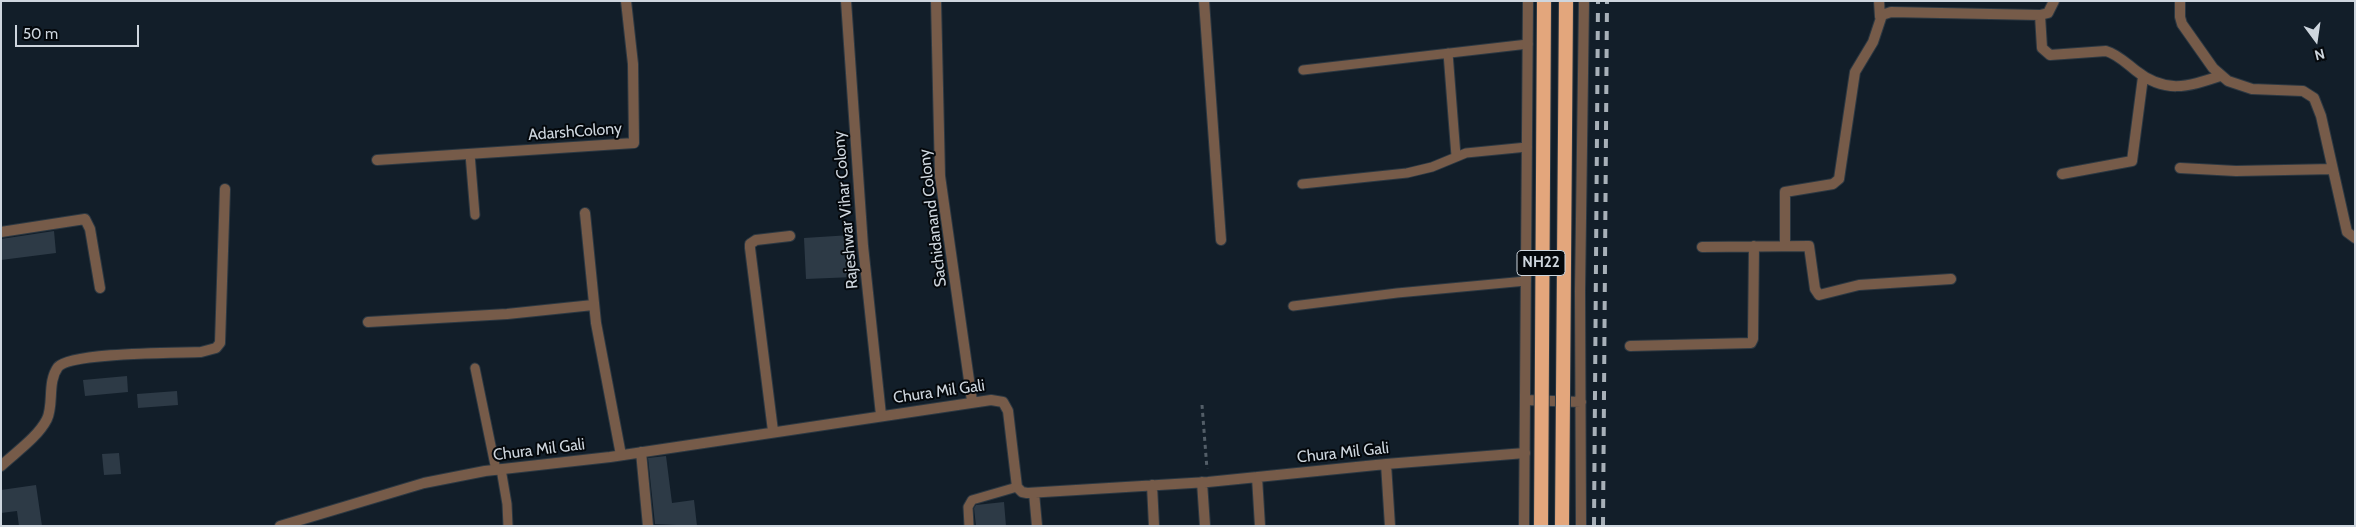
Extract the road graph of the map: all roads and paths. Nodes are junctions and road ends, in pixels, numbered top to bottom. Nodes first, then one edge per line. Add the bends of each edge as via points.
1 (626, 1) edge
2 (846, 1) edge
3 (936, 1) edge
4 (1204, 1) edge
5 (1528, 1) edge
6 (1544, 1) edge
7 (1566, 1) edge
8 (1584, 1) edge
9 (1879, 1) edge
10 (2054, 1) edge
11 (2180, 1) edge
12 (2040, 15) junction
13 (1880, 17) junction
14 (1528, 44) junction
15 (1448, 53) junction
16 (1303, 70) dead end
17 (2220, 76) junction
18 (2143, 77) junction
19 (1527, 147) junction
20 (470, 154) junction
21 (1456, 156) junction
22 (377, 160) dead end
23 (2180, 168) dead end
24 (2333, 169) junction
25 (2062, 174) dead end
26 (1302, 184) dead end
27 (225, 188) dead end
28 (585, 214) dead end
29 (475, 215) dead end
30 (1, 232) edge
31 (790, 236) dead end
32 (2355, 238) edge
33 (1221, 240) dead end
34 (1785, 245) junction
35 (1754, 246) junction
36 (1702, 247) dead end
37 (1951, 279) dead end
38 (1526, 282) junction
39 (100, 288) dead end
40 (593, 305) junction
41 (1293, 306) dead end
42 (368, 322) dead end
43 (1630, 346) dead end
44 (475, 368) dead end
45 (1525, 400) junction
46 (972, 401) junction
47 (1581, 402) junction
48 (1202, 405) dead end
49 (881, 415) junction
50 (773, 431) junction
51 (641, 452) junction
52 (1525, 453) junction
53 (621, 455) junction
54 (1386, 464) junction
55 (1, 466) edge
56 (499, 469) junction
57 (1257, 477) junction
58 (1205, 482) junction
59 (1152, 485) junction
60 (1017, 487) junction
61 (1034, 493) junction
62 (282, 525) edge
63 (508, 526) edge
64 (648, 526) edge
65 (969, 526) edge
66 (1037, 526) edge
67 (1154, 526) edge
68 (1204, 526) edge
69 (1260, 526) edge
70 (1390, 526) edge
71 (1524, 526) edge
72 (1541, 526) edge
73 (1562, 526) edge
74 (1581, 526) edge

1 - 20 street, AdarshColony via 633,64 634,143
2 - 49 street, Rajeshwar Vihar Colony via 863,246
3 - 46 street, Sachidanand Colony via 940,176
4 - 33 street
5 - 14 street
6 - 72 highway, NH22, bridge
7 - 73 highway, NH22, bridge
8 - 47 street
9 - 13 street
10 - 12 street via 2048,12
11 - 17 street via 2180,17 2186,30
12 - 13 street via 1891,12
12 - 18 street via 2041,42 2045,52 2057,56 2106,51
13 - 34 street via 1873,42 1855,72 1839,179 1833,184 1785,192
14 - 15 lane
14 - 19 street
15 - 16 lane
15 - 21 lane
17 - 18 street via 2173,86 2161,86
17 - 24 street via 2252,89 2308,93 2318,106
18 - 25 street via 2132,161
19 - 21 lane via 1479,150
19 - 38 street
20 - 22 street, AdarshColony
20 - 29 lane
21 - 26 lane via 1413,172
23 - 24 street via 2236,171
24 - 32 street via 2347,232
27 - 55 street via 222,335 216,348 201,352 94,356 59,366 54,374 49,411 43,426
28 - 40 street
30 - 39 street via 85,219 90,229
31 - 50 street via 756,240 750,244
34 - 35 street
34 - 37 street via 1809,246 1814,290 1819,295 1859,285
35 - 36 street
35 - 43 street via 1751,343
38 - 41 lane via 1397,292
38 - 45 street
40 - 42 street
40 - 53 street
44 - 56 lane
45 - 47 street
45 - 52 street
46 - 49 street, Chura Mil Gali
46 - 60 street, Chura Mil Gali via 998,400 1006,405
47 - 74 street
48 - 58 path
49 - 50 street, Chura Mil Gali
50 - 51 street, Chura Mil Gali
51 - 53 street, Chura Mil Gali
51 - 64 street
52 - 54 street, Chura Mil Gali
52 - 71 street
53 - 56 street, Chura Mil Gali
54 - 57 street, Chura Mil Gali
54 - 70 street
56 - 62 street, Chura Mil Gali via 424,483
56 - 63 lane
57 - 58 street, Chura Mil Gali
57 - 69 street
58 - 59 street, Chura Mil Gali
58 - 68 street
59 - 61 street, Chura Mil Gali
59 - 67 street
60 - 61 street, Chura Mil Gali via 1022,492
60 - 65 lane via 972,500 968,507
61 - 66 street

